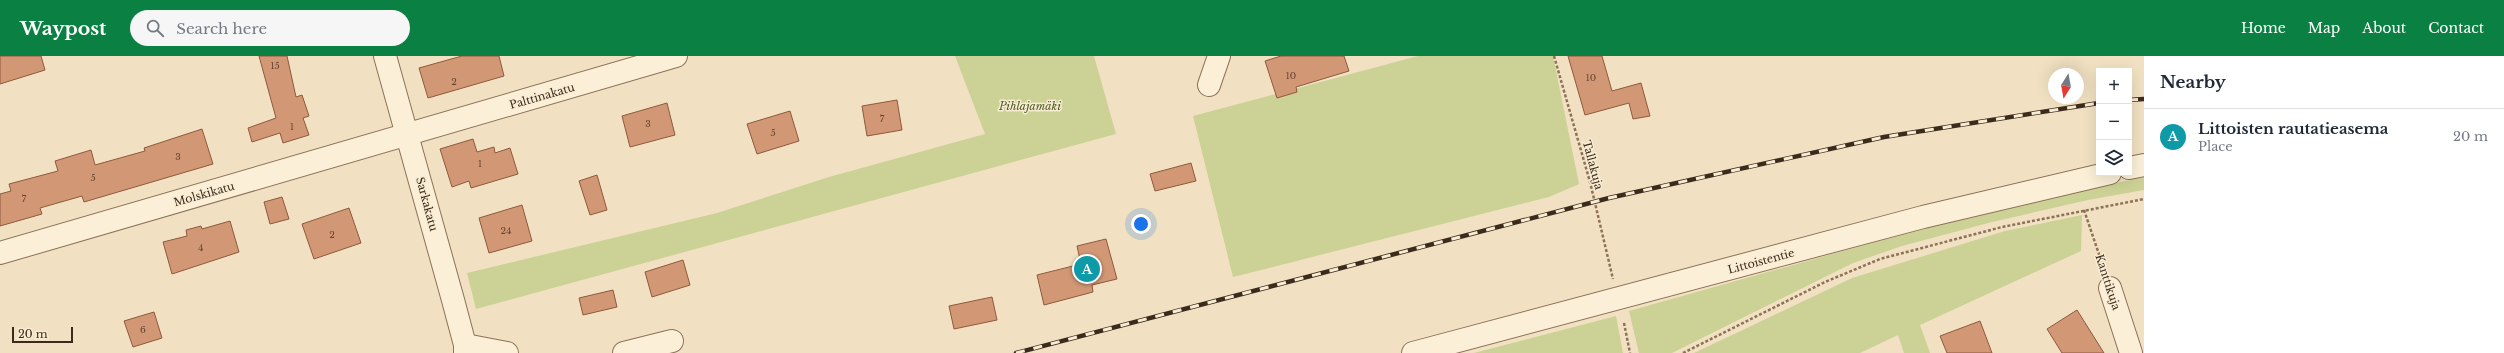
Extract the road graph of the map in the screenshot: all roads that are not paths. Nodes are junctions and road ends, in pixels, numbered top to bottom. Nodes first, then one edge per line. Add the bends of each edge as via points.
1 (385, 56) edge
2 (676, 56) edge
3 (1219, 56) edge
4 (1209, 84) dead end
5 (408, 135) junction
6 (2144, 165) edge
7 (2132, 167) edge
8 (2097, 176) edge
9 (0, 253) edge
10 (2110, 288) road end
11 (672, 341) dead end
12 (465, 349) edge
13 (507, 353) edge
14 (624, 353) edge
15 (1413, 353) edge
16 (2131, 353) edge

1 - 5 street, Sarkakatu
2 - 5 street, Palttinakatu
3 - 4 street
5 - 9 street, Molskikatu
5 - 12 street, Sarkakatu
6 - 7 street
8 - 15 street, Littoistentie via 1923,217
10 - 16 street, Kanttikuja
11 - 14 street
12 - 13 street

